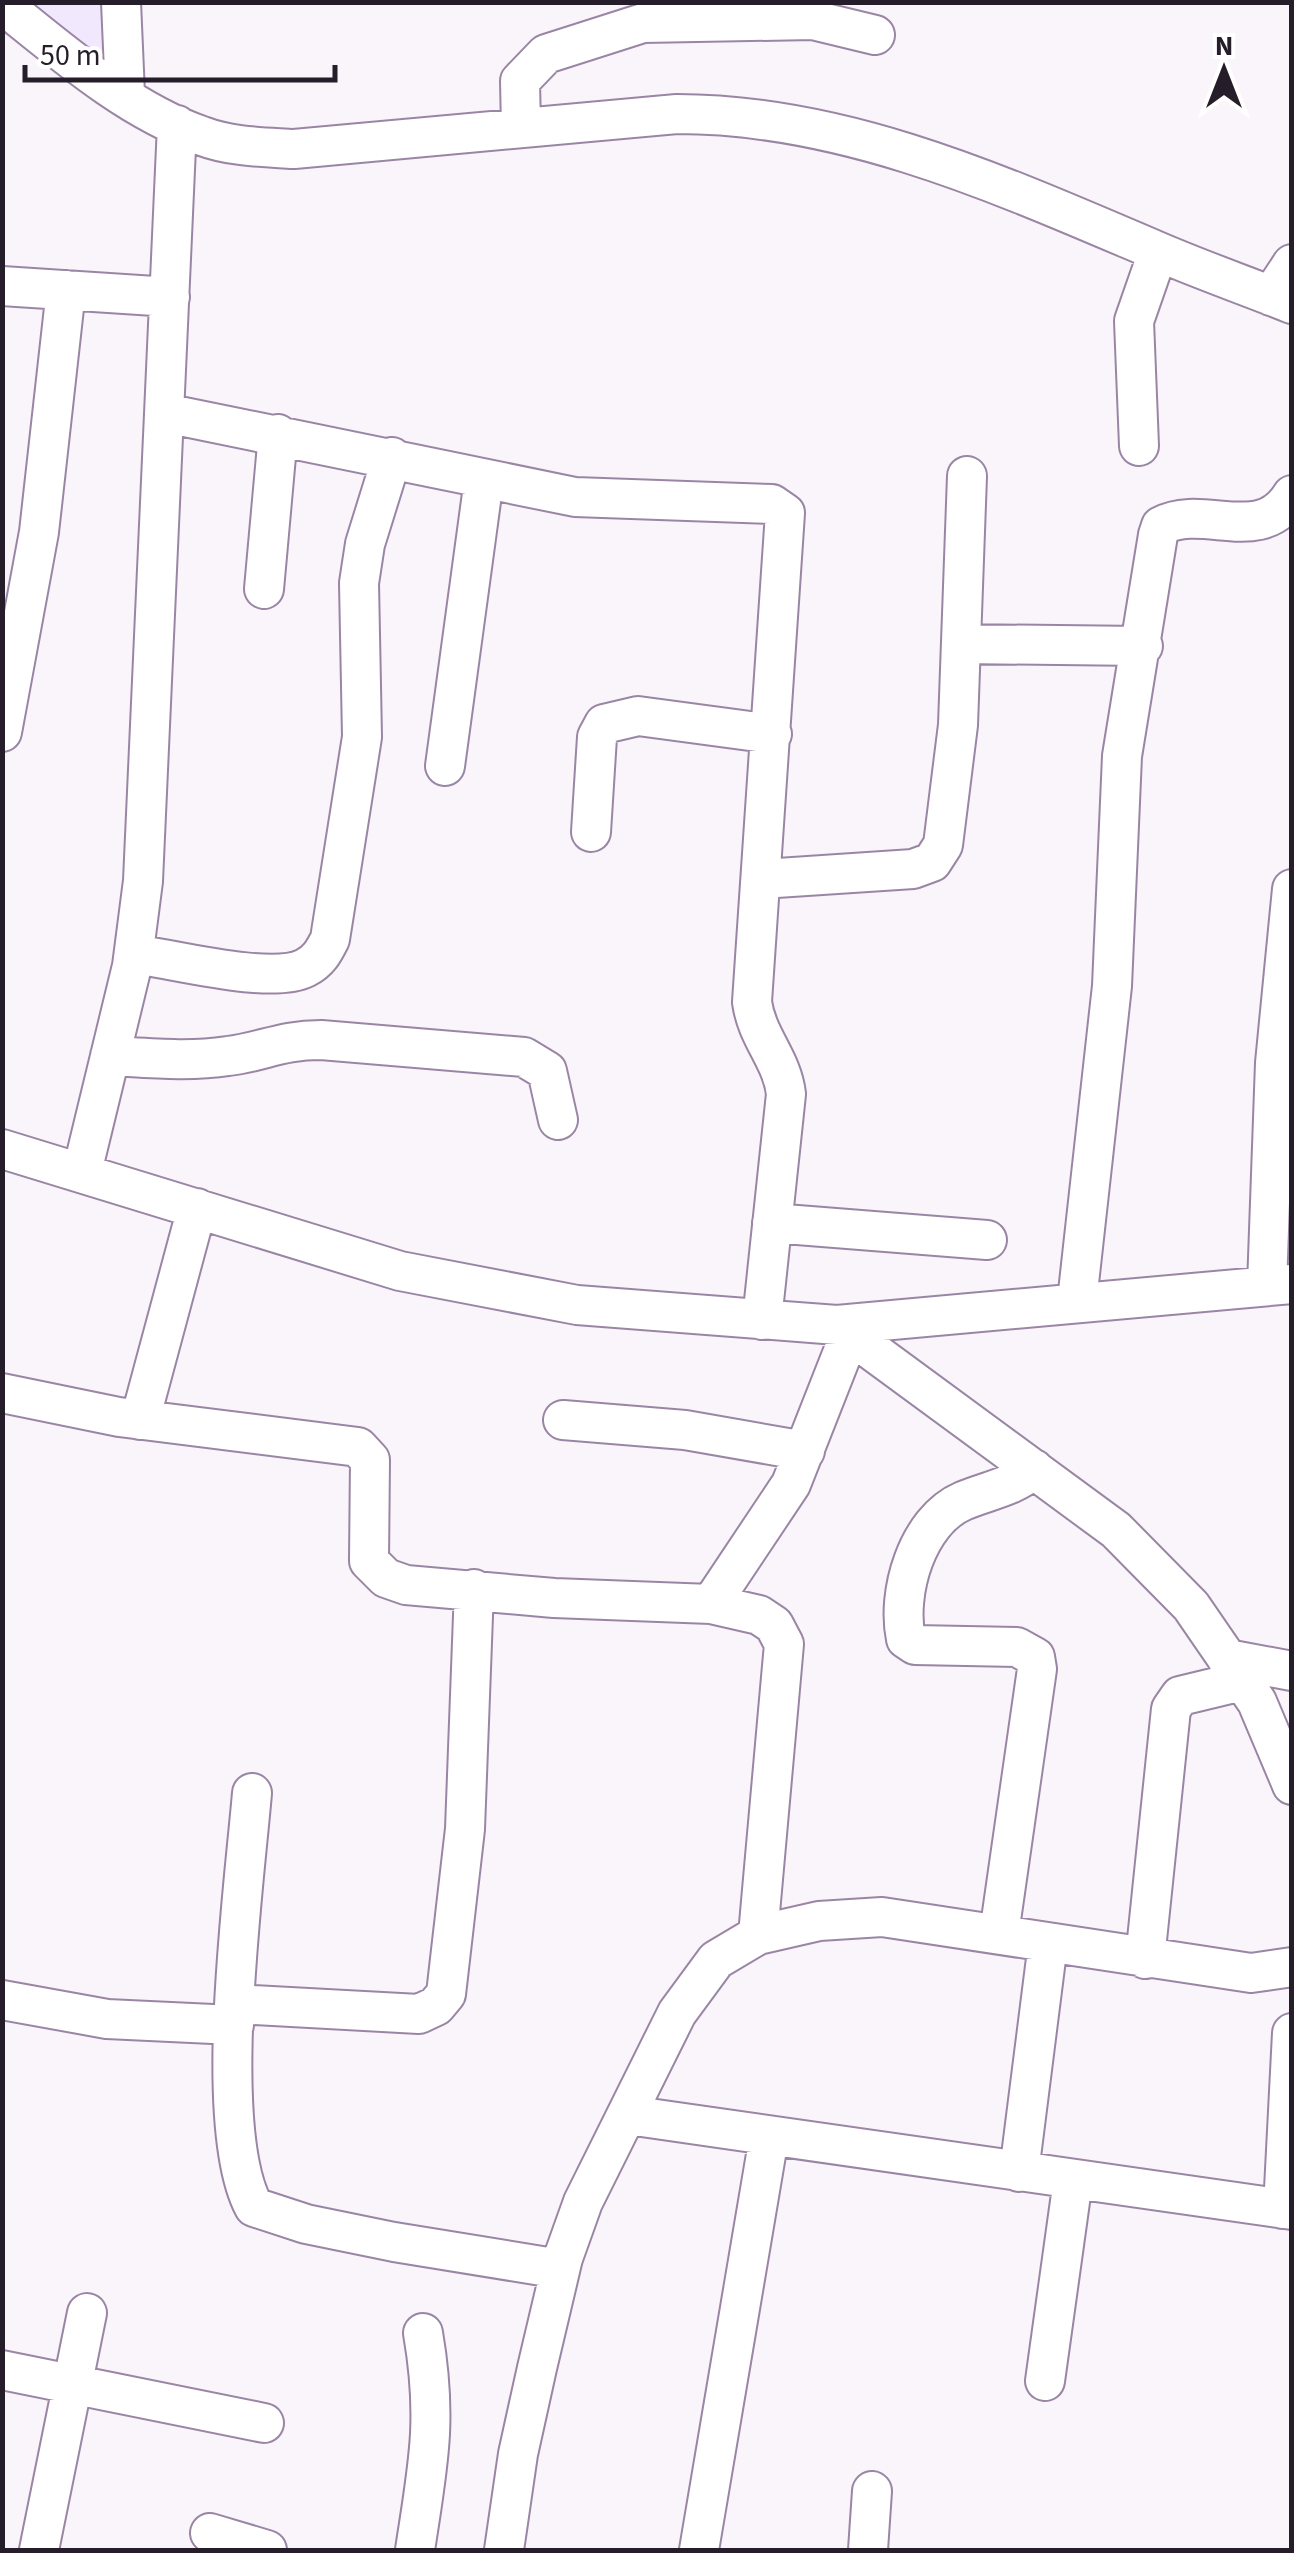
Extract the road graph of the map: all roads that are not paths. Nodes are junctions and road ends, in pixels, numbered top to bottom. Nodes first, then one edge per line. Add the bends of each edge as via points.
1 (120, 2) edge
2 (2, 4) edge
3 (812, 11) edge
4 (643, 13) edge
5 (875, 35) dead end
6 (125, 94) junction
7 (177, 125) junction
8 (521, 128) junction
9 (1158, 252) junction
10 (1292, 264) edge
11 (2, 286) edge
12 (66, 290) junction
13 (170, 297) junction
14 (1281, 300) edge
15 (165, 412) junction
16 (278, 434) junction
17 (1139, 446) dead end
18 (392, 457) junction
19 (967, 476) dead end
20 (484, 479) junction
21 (1292, 495) edge
22 (1252, 524) junction
23 (1292, 542) edge
24 (264, 590) dead end
25 (961, 644) junction
26 (1143, 646) junction
27 (2, 732) edge
28 (772, 734) junction
29 (445, 766) dead end
30 (591, 832) dead end
31 (760, 879) junction
32 (1292, 889) edge
33 (134, 954) junction
34 (110, 1056) junction
35 (558, 1120) dead end
36 (2, 1149) edge
37 (82, 1172) junction
38 (197, 1208) junction
39 (772, 1223) junction
40 (988, 1240) dead end
41 (1279, 1285) edge
42 (1076, 1301) junction
43 (762, 1320) junction
44 (844, 1329) junction
45 (2, 1393) edge
46 (140, 1420) junction
47 (563, 1420) dead end
48 (805, 1452) junction
49 (1034, 1469) junction
50 (474, 1589) junction
51 (711, 1604) junction
52 (1235, 1670) junction
53 (1292, 1671) edge
54 (1292, 1785) edge
55 (252, 1793) dead end
56 (999, 1934) junction
57 (758, 1935) junction
58 (1048, 1942) junction
59 (1144, 1959) junction
60 (1292, 1967) edge
61 (2, 2000) edge
62 (234, 2014) junction
63 (1292, 2033) edge
64 (628, 2115) junction
65 (769, 2136) junction
66 (1019, 2172) junction
67 (1074, 2180) junction
68 (1287, 2210) edge
69 (560, 2269) junction
70 (88, 2313) dead end
71 (423, 2334) dead end
72 (2, 2370) edge
73 (1046, 2382) dead end
74 (73, 2383) junction
75 (264, 2422) dead end
76 (872, 2491) dead end
77 (210, 2533) dead end
78 (38, 2550) edge
79 (267, 2550) edge
80 (415, 2550) edge
81 (504, 2550) edge
82 (699, 2550) edge
83 (868, 2550) edge

1 - 6 street
2 - 6 street
3 - 4 street
3 - 5 street
4 - 8 street via 546,54 520,80
6 - 7 street
7 - 8 street via 234,144 294,149
7 - 13 street
8 - 9 street via 677,114 794,121 962,172
9 - 14 street
9 - 17 street via 1134,321
10 - 14 street
11 - 12 street
12 - 13 street
12 - 27 street via 39,532
13 - 15 street
15 - 16 street
15 - 33 street via 144,881
16 - 18 street
16 - 24 street
18 - 20 street
18 - 33 street via 358,582 362,737 330,938 320,958 302,970 276,974
19 - 25 street
20 - 28 street via 576,497 779,507 786,526
20 - 29 street
21 - 22 street via 1272,517
22 - 23 street
22 - 26 street via 1187,519 1162,526
25 - 26 street
25 - 31 street via 947,818 932,862 913,869
26 - 42 street via 1122,756 1112,986
28 - 30 street via 638,716 604,724 597,737
28 - 31 street
31 - 39 street via 752,1002 786,1094
32 - 41 street via 1276,1063
33 - 34 street
34 - 35 street via 196,1060 320,1040 524,1057 548,1071
34 - 37 street
36 - 37 street
37 - 38 street
38 - 43 street via 400,1271 498,1292 577,1306
38 - 46 street
39 - 40 street
39 - 43 street
41 - 42 street
42 - 44 street
43 - 44 street
44 - 48 street
44 - 49 street
45 - 46 street
46 - 50 street via 358,1447 370,1460 368,1547 375,1570 406,1584
47 - 48 street via 684,1430
48 - 51 street
49 - 52 street via 1116,1530 1191,1606
49 - 56 street via 1010,1486 964,1501 930,1527 917,1552 904,1614 906,1640 915,1645 1017,1647 1035,1656
50 - 51 street
50 - 62 street via 464,1829 446,1994 419,2014
51 - 57 street via 759,1616 774,1625 784,1644
52 - 53 street
52 - 54 street via 1257,1702
52 - 59 street via 1180,1696 1171,1709
55 - 62 street
56 - 57 street via 882,1917 819,1921
56 - 58 street
57 - 64 street via 716,1960 677,2013
58 - 59 street
58 - 66 street
59 - 60 street via 1251,1973
61 - 62 street via 107,2019
62 - 69 street via 239,2160 254,2206 306,2224
63 - 68 street
64 - 65 street
64 - 69 street via 583,2202
65 - 66 street
65 - 82 street
66 - 67 street
67 - 68 street
67 - 73 street
69 - 81 street via 518,2454
70 - 74 street
71 - 80 street via 433,2436
72 - 74 street
74 - 75 street
74 - 78 street
76 - 83 street
77 - 79 street

